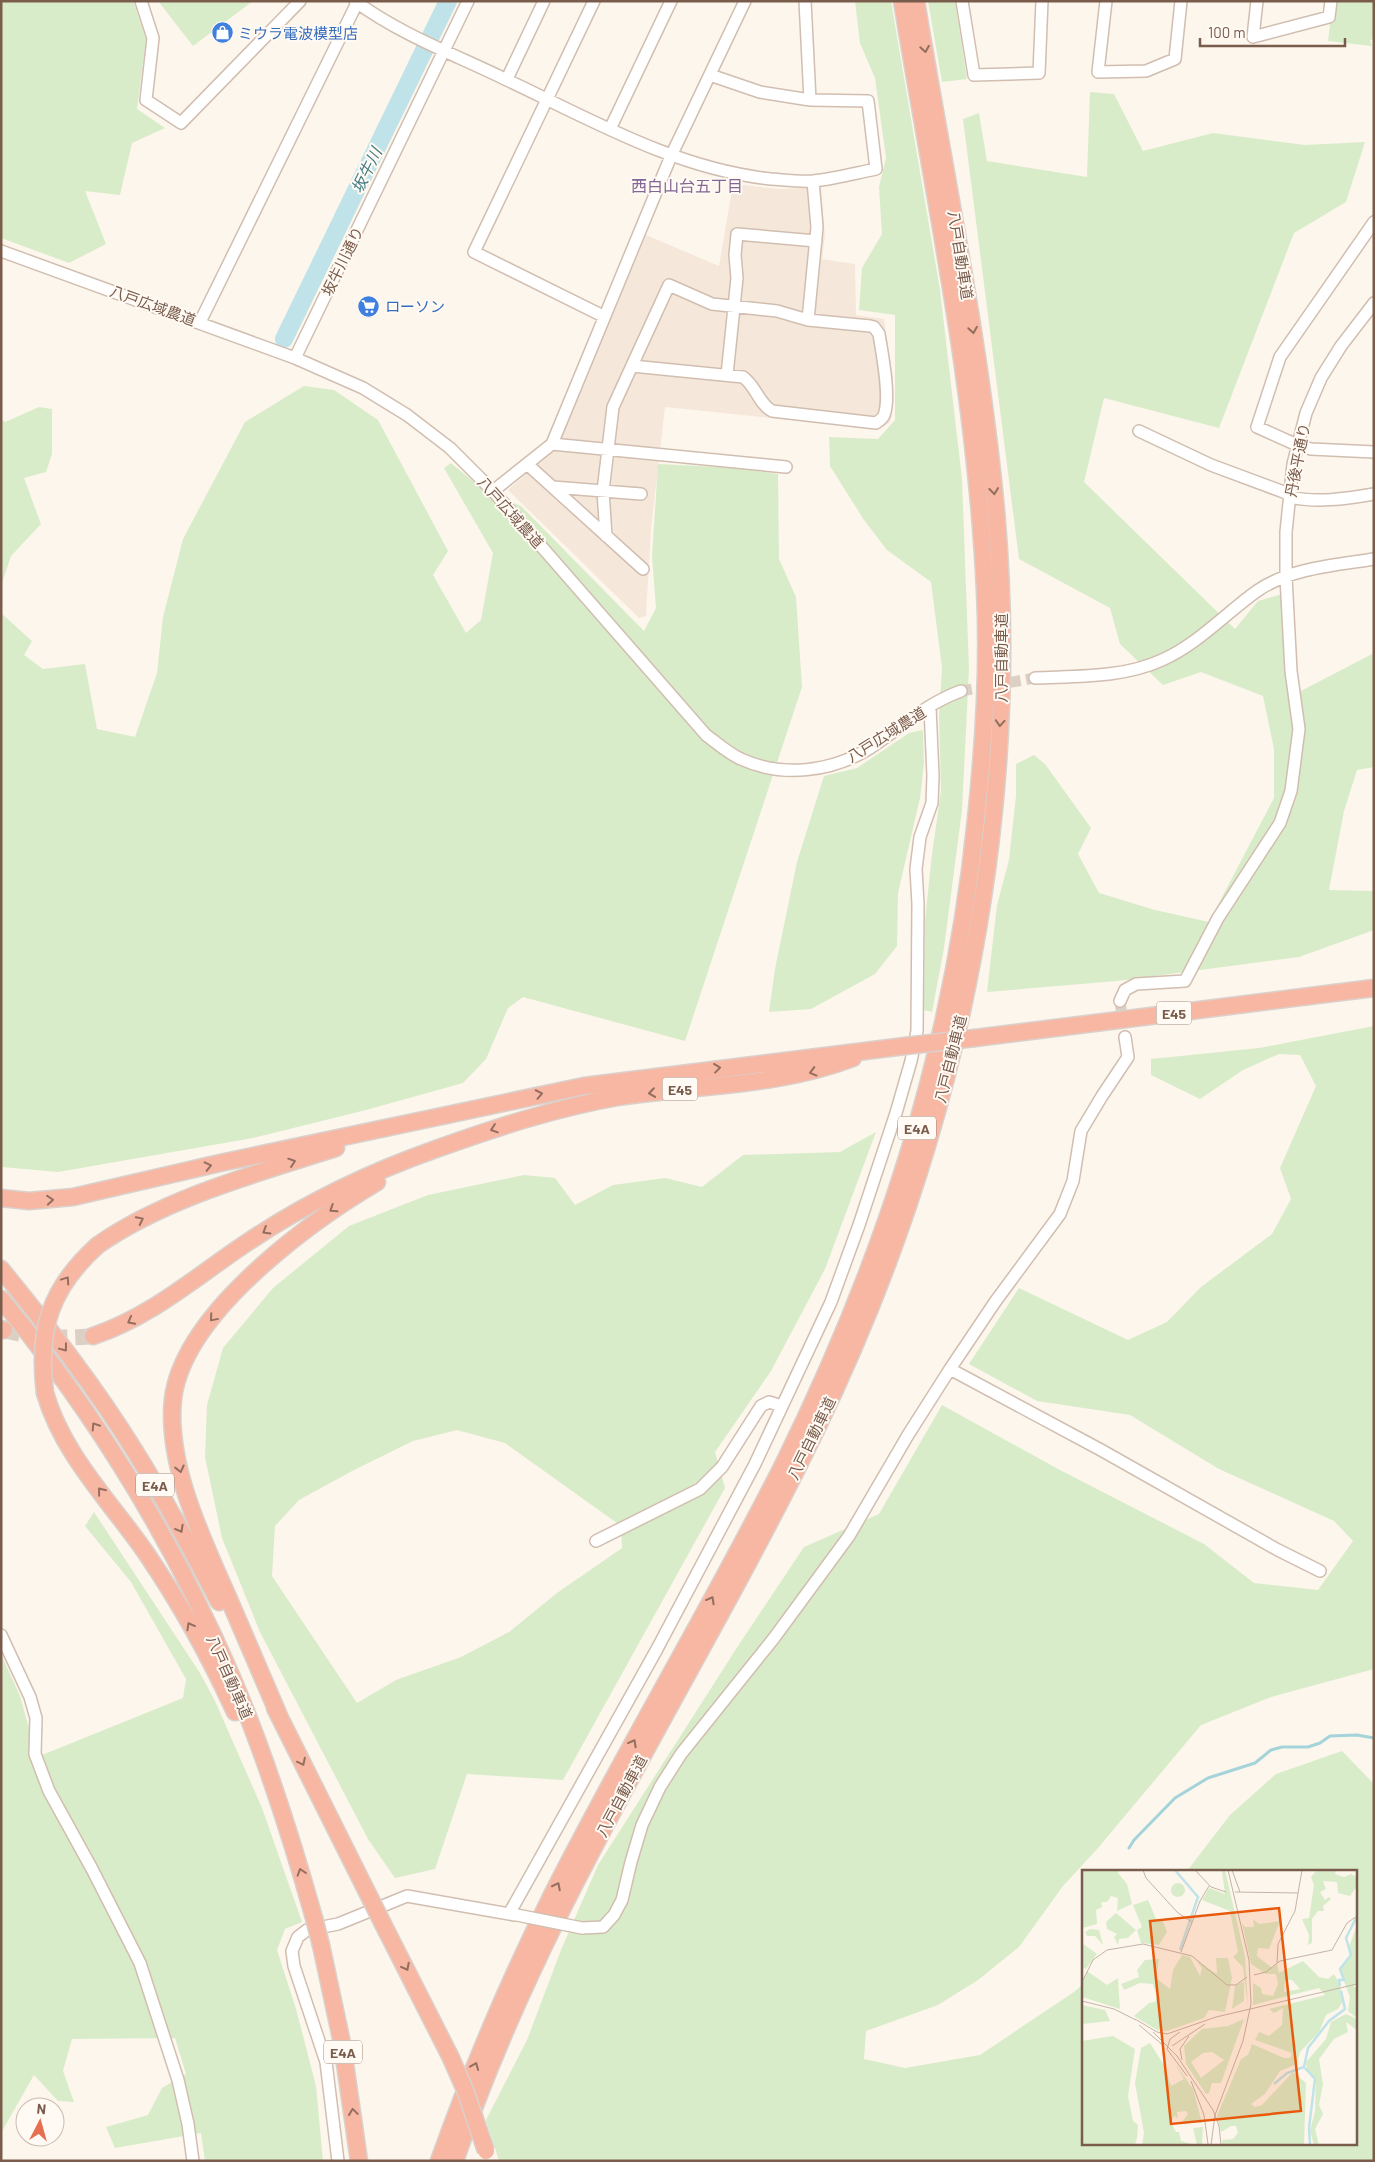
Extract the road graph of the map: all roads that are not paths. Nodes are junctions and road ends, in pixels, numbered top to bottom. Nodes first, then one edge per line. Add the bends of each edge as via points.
1 (141, 1) edge
2 (300, 1) edge
3 (468, 1) edge
4 (544, 1) edge
5 (594, 1) edge
6 (671, 1) edge
7 (745, 1) edge
8 (805, 1) edge
9 (902, 1) edge
10 (916, 1) edge
11 (962, 1) edge
12 (1042, 1) edge
13 (1106, 1) edge
14 (1182, 1) edge
15 (1257, 1) edge
16 (1332, 1) edge
17 (356, 2) edge
18 (441, 48) junction
19 (710, 75) junction
20 (506, 80) junction
21 (548, 99) junction
22 (810, 100) junction
23 (610, 129) junction
24 (671, 156) junction
25 (813, 181) junction
26 (1374, 222) edge
27 (816, 241) junction
28 (1, 251) edge
29 (1374, 303) edge
30 (733, 306) junction
31 (604, 316) junction
32 (808, 320) junction
33 (200, 322) junction
34 (295, 358) junction
35 (632, 366) junction
36 (726, 375) junction
37 (1139, 431) dead end
38 (552, 444) junction
39 (1297, 445) junction
40 (608, 450) junction
41 (1374, 452) edge
42 (527, 464) junction
43 (786, 467) dead end
44 (553, 487) junction
45 (493, 491) junction
46 (603, 491) junction
47 (641, 494) dead end
48 (1374, 494) edge
49 (1289, 496) junction
50 (606, 536) junction
51 (1374, 559) edge
52 (643, 569) dead end
53 (1286, 577) junction
54 (1035, 678) tunnel mouth
55 (961, 691) tunnel mouth
56 (930, 707) junction
57 (1374, 988) edge
58 (1120, 1001) dead end
59 (1125, 1037) tunnel mouth
60 (899, 1047) junction
61 (474, 1109) junction
62 (469, 1138) junction
63 (1, 1198) edge
64 (1, 1269) edge
65 (1, 1300) edge
66 (93, 1336) tunnel mouth
67 (950, 1369) junction
68 (782, 1406) junction
69 (596, 1541) dead end
70 (1320, 1571) dead end
71 (1, 1635) edge
72 (280, 1718) junction
73 (286, 1828) junction
74 (513, 1914) junction
75 (487, 2156) edge
76 (193, 2161) edge
77 (338, 2161) edge
78 (359, 2161) edge
79 (439, 2161) edge
80 (455, 2161) edge

1 - 2 street via 153,38 146,100 181,123
3 - 18 street, 坂牛川通り
4 - 20 street
5 - 21 street
6 - 23 street
7 - 19 street
8 - 22 street
79 -> 9 highway, 八戸自動車道 / E4A via 488,2033 545,1909 782,1466 835,1353 888,1220 914,1139 944,1025 970,882 981,772 987,675 986,592 967,388
10 -> 80 highway, 八戸自動車道 / E4A via 984,398 1001,598 1002,693 996,782 983,894 960,1021 929,1142 901,1227 847,1363 794,1476 561,1909 499,2044
11 - 12 street via 974,75 1039,74
13 - 14 street via 1098,72 1146,71 1174,59
15 - 16 street via 1253,37 1329,17
17 - 18 street via 384,20
17 - 33 street
18 - 20 street
18 - 34 street, 坂牛川通り
19 - 22 street via 760,92
19 - 24 street
20 - 21 street
21 - 23 street
21 - 31 street via 474,252
22 - 25 street via 868,101 876,169
23 - 24 street
24 - 25 street via 728,174
24 - 31 street
25 - 27 street
26 - 39 street via 1280,357 1257,427
27 - 30 street via 738,234
27 - 32 street
28 - 33 street, 八戸広域農道
29 - 39 street, 丹後平通り via 1321,378 1306,412
30 - 32 street via 776,311
30 - 35 street via 712,304 669,285
30 - 36 street
31 - 38 street
32 - 36 street via 870,326 879,334 886,390 884,416 876,423 772,411 765,407 751,383
33 - 34 street, 八戸広域農道
34 - 45 street, 八戸広域農道 via 363,388 407,415 450,448
35 - 36 street
35 - 40 street via 613,406
37 - 49 street
38 - 40 street
38 - 42 street
39 - 41 street via 1311,449
39 - 49 street, 丹後平通り
40 - 43 street
40 - 46 street
42 - 44 street
42 - 45 street
44 - 46 street
44 - 50 street
45 - 56 street, 八戸広域農道 via 706,735 740,759 764,768 789,772 840,762 868,749
46 - 47 street
46 - 50 street
48 - 49 street via 1309,501
49 - 53 street, 丹後平通り
50 - 52 street
51 - 53 street
53 - 54 street via 1259,590 1187,646 1163,660 1138,669
53 - 58 street, 丹後平通り via 1292,680 1299,729 1291,791 1280,823 1218,918 1185,981 1136,984 1125,990
55 - 56 street, 八戸広域農道
56 - 68 street via 934,776 932,803 920,836 916,869 918,1017 911,1061 831,1302
57 - 60 highway, E45, bridge
59 - 67 street via 1128,1057 1081,1132 1073,1181 1060,1214
61 -> 60 highway, E45 via 592,1085
60 -> 62 highway, E45 via 803,1074 582,1104
63 -> 61 highway via 29,1201 72,1197
73 -> 61 highway, bridge via 234,1710 188,1622 147,1554 58,1430 45,1393 42,1361 48,1318 70,1274 98,1245 140,1220 211,1190 349,1144
62 -> 66 highway via 396,1164 321,1199 252,1239 147,1312
62 -> 72 highway via 397,1171 304,1230 256,1272 212,1318 196,1339 178,1377 172,1420 179,1468 187,1495
64 -> 72 highway, 八戸自動車道 / E4A via 73,1361 135,1452 190,1545
73 -> 65 highway, 八戸自動車道 / E4A via 269,1772 231,1675 179,1568 88,1416
67 - 70 street
67 - 74 street, bridge via 849,1536 774,1638 681,1754 660,1787 642,1825 622,1900 614,1915 603,1927 582,1928
68 - 69 street via 769,1402 761,1406 722,1467 700,1489
68 - 74 street via 755,1464
71 - 76 street via 30,1697 36,1718 35,1754 49,1791 140,1963 178,2080
72 -> 75 highway, 八戸自動車道 / E4A, bridge via 450,2056
78 -> 73 highway, 八戸自動車道 / E4A, bridge via 342,2043 321,1945
74 - 77 street via 407,1896 338,1924 307,1930 298,1937 292,1951 294,1966 326,2062

